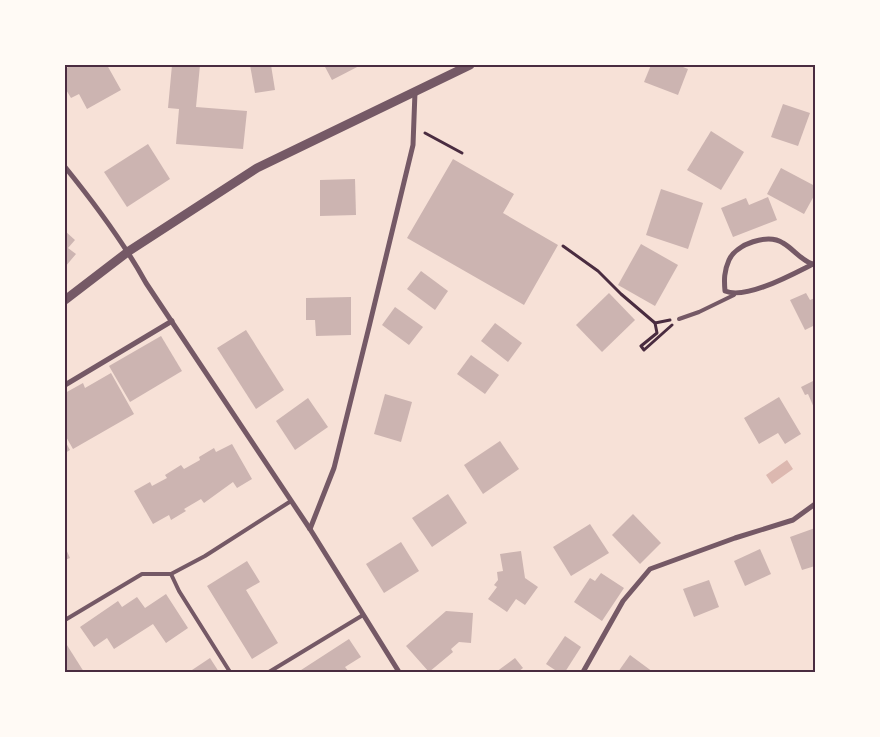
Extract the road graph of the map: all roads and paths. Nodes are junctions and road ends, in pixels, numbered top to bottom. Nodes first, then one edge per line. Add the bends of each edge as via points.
1 (470, 65) edge
2 (415, 92) junction
3 (415, 126) junction
4 (462, 154) dead end
5 (65, 167) edge
6 (563, 246) dead end
7 (129, 251) junction
8 (814, 264) edge
9 (734, 295) junction
10 (65, 300) edge
11 (679, 319) joint
12 (172, 321) junction
13 (65, 385) edge
14 (291, 501) junction
15 (815, 504) edge
16 (310, 529) junction
17 (171, 574) junction
18 (363, 615) junction
19 (65, 620) edge
20 (230, 672) edge
21 (269, 672) edge
22 (400, 672) edge
23 (583, 672) edge

1 - 2 street
2 - 3 street
2 - 7 street via 257,168
3 - 4 path
3 - 16 street via 334,468
5 - 7 street
6 - 11 path via 598,271 655,323 657,333 641,346 644,350
7 - 10 street
7 - 12 street
8 - 9 street via 790,276
8 - 9 street via 805,262 782,242 763,240 745,245 729,258 724,272 726,291
9 - 11 lane
12 - 13 street
12 - 14 street
14 - 16 street
14 - 17 lane
15 - 23 street via 793,520 650,569 623,601
16 - 18 street
17 - 19 lane via 142,574
17 - 20 lane
18 - 21 lane
18 - 22 street

